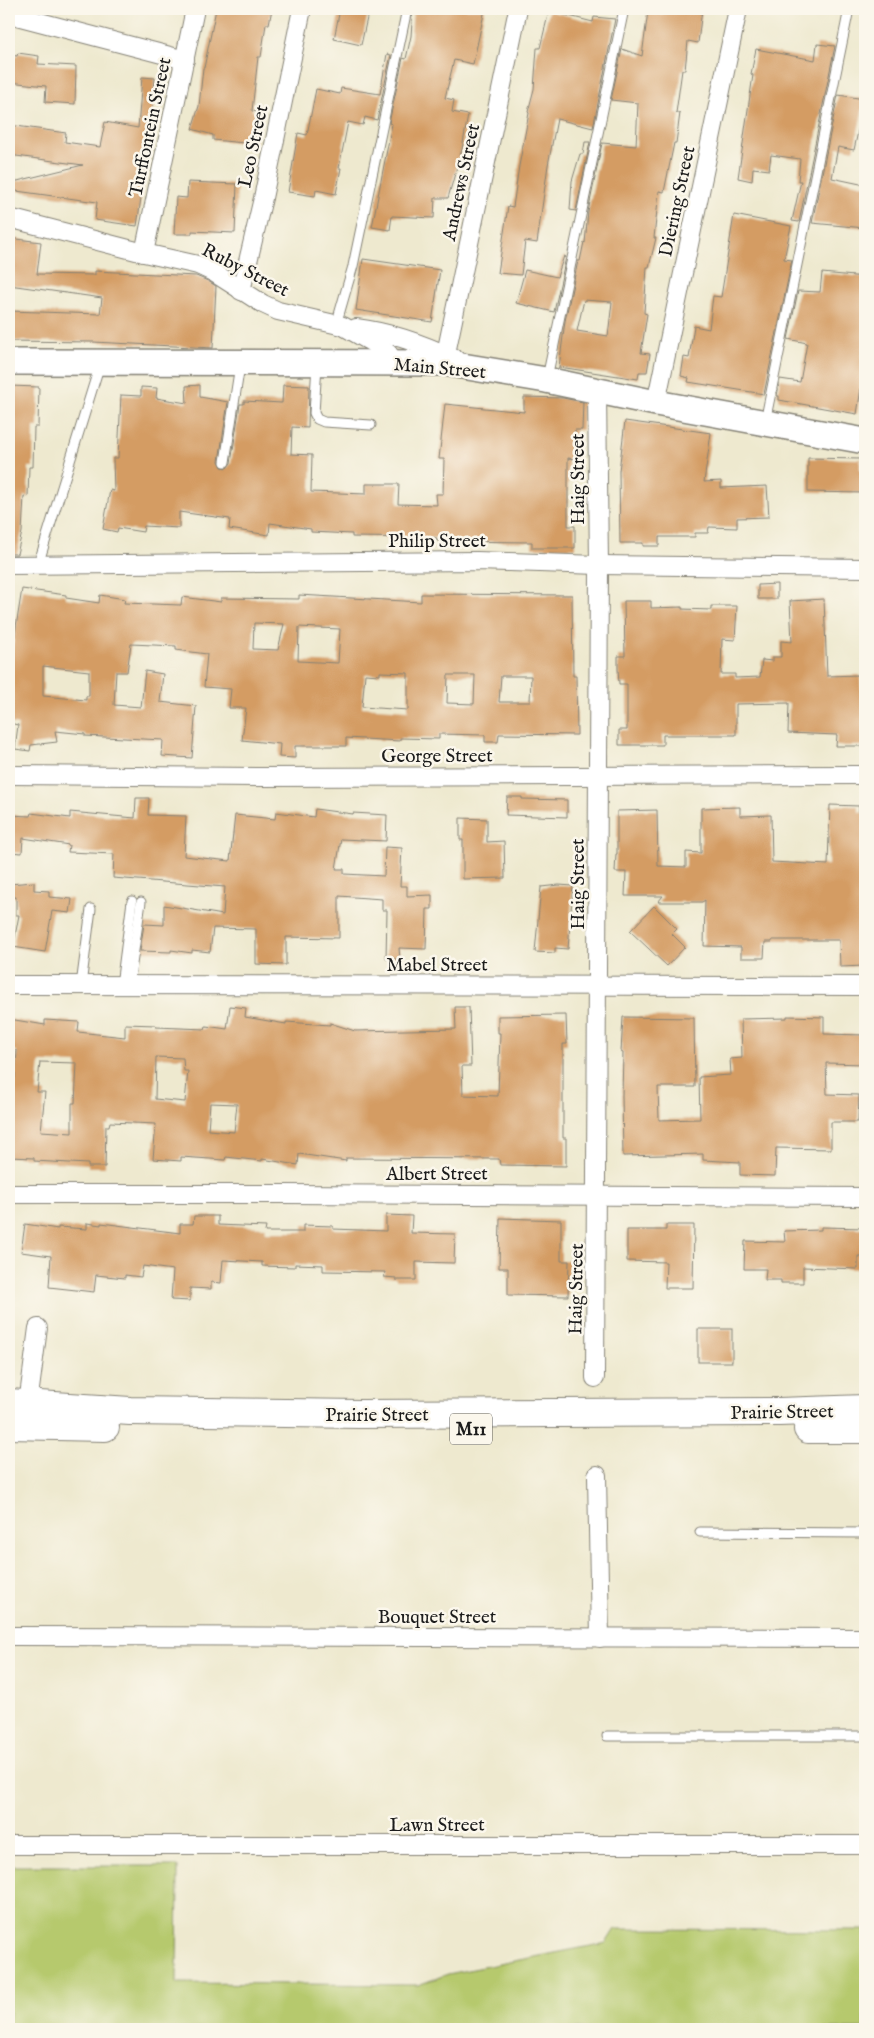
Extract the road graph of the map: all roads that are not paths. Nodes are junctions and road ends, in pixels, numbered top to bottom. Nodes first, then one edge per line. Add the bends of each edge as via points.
1 (195, 9) edge
2 (302, 9) edge
3 (407, 9) edge
4 (518, 9) edge
5 (624, 9) edge
6 (738, 9) edge
7 (850, 9) edge
8 (9, 14) edge
9 (185, 60) junction
10 (9, 218) edge
11 (144, 253) junction
12 (240, 291) junction
13 (339, 326) junction
14 (444, 359) junction
15 (9, 362) edge
16 (101, 362) junction
17 (241, 362) junction
18 (318, 362) junction
19 (395, 363) junction
20 (546, 380) junction
21 (598, 390) junction
22 (656, 403) junction
23 (765, 422) junction
24 (371, 426) dead end
25 (865, 441) edge
26 (225, 462) dead end
27 (38, 565) junction
28 (599, 565) junction
29 (9, 566) edge
30 (865, 568) edge
31 (9, 775) edge
32 (865, 775) edge
33 (598, 776) junction
34 (137, 901) dead end
35 (91, 909) dead end
36 (81, 985) junction
37 (125, 985) junction
38 (598, 985) junction
39 (9, 986) edge
40 (865, 986) edge
41 (9, 1194) edge
42 (597, 1196) junction
43 (865, 1197) edge
44 (38, 1328) dead end
45 (595, 1378) dead end
46 (19, 1404) edge
47 (865, 1409) edge
48 (9, 1425) edge
49 (865, 1429) edge
50 (598, 1475) dead end
51 (700, 1532) dead end
52 (865, 1533) edge
53 (9, 1636) edge
54 (600, 1638) junction
55 (865, 1638) edge
56 (606, 1736) dead end
57 (865, 1736) edge
58 (9, 1845) edge
59 (865, 1845) edge

1 - 9 street, Turffontein Street
2 - 12 street, Leo Street
3 - 13 lane
4 - 14 street, Andrews Street
5 - 20 lane
6 - 22 street, Diering Street
7 - 23 lane
8 - 9 street
9 - 11 street, Turffontein Street
10 - 11 street, Ruby Street
11 - 12 street, Ruby Street via 198,265
12 - 13 street, Ruby Street via 278,311
13 - 14 street via 391,335 424,345
13 - 19 street, Ruby Street via 378,346
14 - 19 main road, Main Street
14 - 20 main road, Main Street via 477,369
15 - 16 main road, Main Street
16 - 17 main road, Main Street
16 - 27 lane
17 - 18 main road, Main Street
17 - 26 lane
18 - 19 main road, Main Street
18 - 24 lane via 314,413 317,419
20 - 21 main road, Main Street
21 - 22 main road, Main Street
21 - 28 street, Haig Street
22 - 23 main road, Main Street
23 - 25 main road, Main Street
27 - 28 street, Philip Street via 477,561
27 - 29 street, Philip Street
28 - 30 street, Philip Street
28 - 33 street, Haig Street
31 - 33 street, George Street
32 - 33 street, George Street
33 - 38 street, Haig Street
34 - 37 lane
35 - 36 lane
36 - 37 street, Mabel Street
36 - 39 street, Mabel Street
37 - 38 street, Mabel Street
38 - 40 street, Mabel Street
38 - 42 street, Haig Street
41 - 42 street, Albert Street
42 - 43 street, Albert Street
42 - 45 street, Haig Street
44 - 46 street
46 - 47 main road, Prairie Street / M11 via 130,1411 360,1414
48 - 49 main road, Prairie Street / M11
50 - 54 street
51 - 52 lane
53 - 54 street, Bouquet Street
54 - 55 street, Bouquet Street
56 - 57 lane
58 - 59 street, Lawn Street

